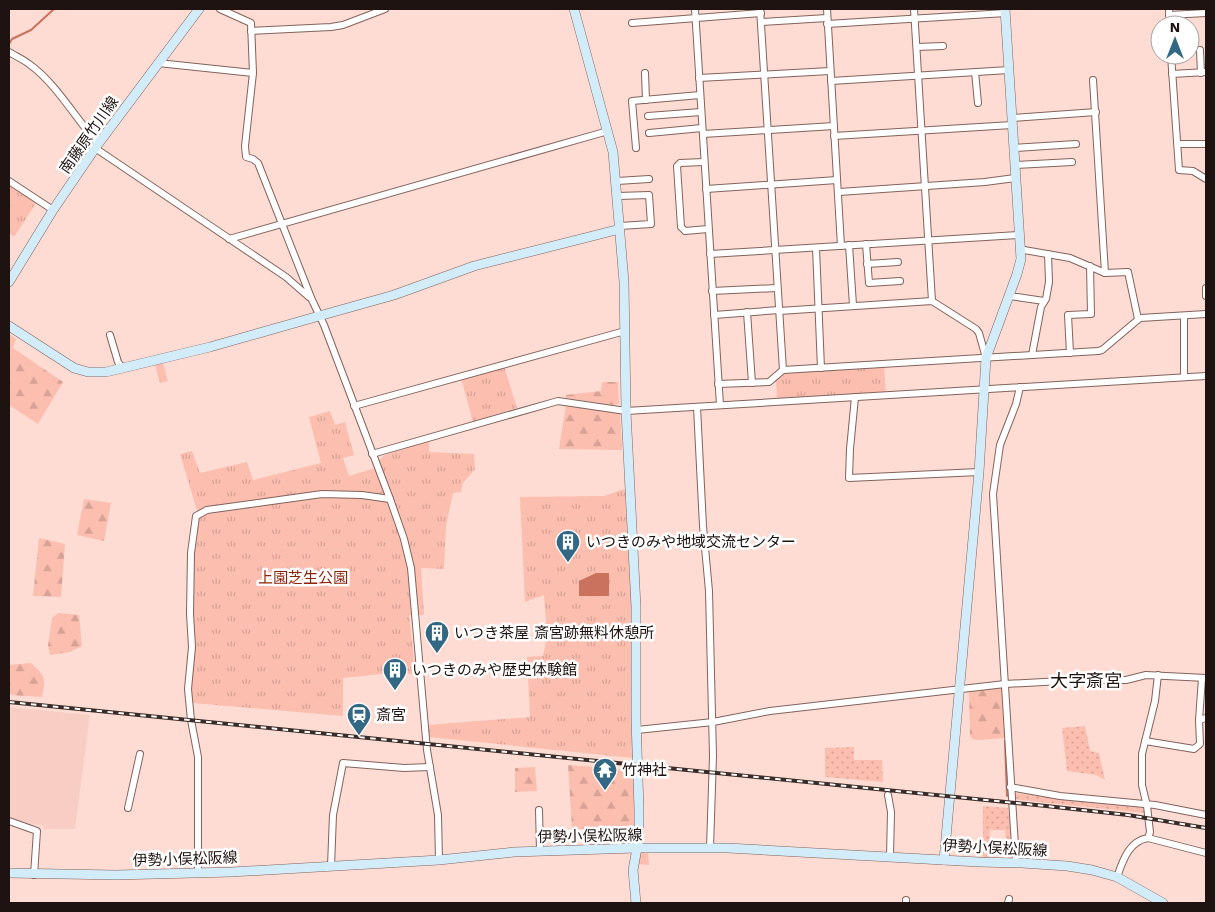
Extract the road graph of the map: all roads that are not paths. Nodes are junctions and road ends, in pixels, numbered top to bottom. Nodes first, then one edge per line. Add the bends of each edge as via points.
1 (199, 9) edge
2 (220, 9) edge
3 (385, 9) edge
4 (574, 9) edge
5 (695, 9) edge
6 (827, 9) edge
7 (914, 9) edge
8 (760, 11) edge
9 (1006, 11) edge
10 (1169, 12) edge
11 (1206, 13) edge
12 (696, 18) junction
13 (914, 18) junction
14 (827, 21) junction
15 (761, 22) junction
16 (632, 23) dead end
17 (251, 32) junction
18 (943, 46) dead end
19 (916, 47) junction
20 (1200, 50) dead end
21 (9, 52) edge
22 (158, 63) junction
23 (1172, 65) edge
24 (1009, 70) junction
25 (830, 71) junction
26 (975, 72) junction
27 (253, 73) junction
28 (645, 73) dead end
29 (1203, 73) edge
30 (1172, 74) junction
31 (765, 75) junction
32 (918, 75) junction
33 (699, 78) junction
34 (831, 80) junction
35 (1093, 80) dead end
36 (700, 95) junction
37 (646, 100) junction
38 (978, 103) dead end
39 (701, 112) junction
40 (1096, 112) junction
41 (648, 116) dead end
42 (1012, 121) junction
43 (834, 126) junction
44 (768, 130) junction
45 (921, 130) junction
46 (608, 131) junction
47 (702, 131) junction
48 (650, 133) dead end
49 (834, 136) junction
50 (1076, 144) dead end
51 (1178, 144) junction
52 (1206, 144) edge
53 (96, 146) junction
54 (636, 148) dead end
55 (1014, 148) junction
56 (704, 162) junction
57 (1072, 162) dead end
58 (1015, 165) junction
59 (1016, 178) junction
60 (649, 179) dead end
61 (1206, 179) edge
62 (838, 180) junction
63 (9, 181) edge
64 (617, 181) junction
65 (772, 186) junction
66 (925, 186) junction
67 (706, 189) junction
68 (838, 192) junction
69 (618, 196) junction
70 (53, 210) junction
71 (281, 223) junction
72 (620, 228) junction
73 (708, 229) junction
74 (1019, 235) junction
75 (229, 239) junction
76 (928, 241) junction
77 (866, 244) junction
78 (849, 245) junction
79 (841, 246) junction
80 (1020, 247) junction
81 (816, 248) junction
82 (775, 250) junction
83 (710, 254) junction
84 (1048, 254) junction
85 (898, 262) dead end
86 (867, 264) junction
87 (1090, 266) junction
88 (1105, 273) junction
89 (900, 281) dead end
90 (9, 282) edge
91 (777, 288) junction
92 (1206, 288) edge
93 (712, 290) junction
94 (1010, 296) junction
95 (1206, 296) edge
96 (312, 300) junction
97 (932, 301) junction
98 (1044, 301) junction
99 (853, 306) junction
100 (818, 308) junction
101 (779, 310) junction
102 (747, 312) junction
103 (1206, 314) edge
104 (714, 315) junction
105 (319, 316) junction
106 (1184, 316) junction
107 (1138, 319) junction
108 (9, 326) edge
109 (625, 331) junction
110 (110, 335) dead end
111 (1070, 353) junction
112 (1032, 355) junction
113 (986, 358) junction
114 (122, 368) junction
115 (821, 368) junction
116 (783, 370) junction
117 (1206, 376) edge
118 (1184, 377) junction
119 (752, 382) junction
120 (718, 384) junction
121 (1020, 387) junction
122 (985, 389) junction
123 (855, 397) junction
124 (354, 406) junction
125 (720, 406) junction
126 (697, 407) junction
127 (626, 411) junction
128 (372, 454) junction
129 (979, 472) junction
130 (390, 499) junction
131 (1158, 675) junction
132 (1204, 678) edge
133 (1005, 684) junction
134 (959, 688) junction
135 (1203, 719) edge
136 (713, 722) junction
137 (637, 730) junction
138 (1146, 741) junction
139 (140, 754) dead end
140 (430, 767) junction
141 (1010, 787) junction
142 (888, 795) dead end
143 (1147, 806) junction
144 (128, 808) dead end
145 (540, 810) dead end
146 (1206, 815) edge
147 (9, 821) edge
148 (1148, 838) junction
149 (636, 848) junction
150 (710, 848) junction
151 (540, 850) junction
152 (1206, 853) edge
153 (890, 857) junction
154 (439, 860) junction
155 (944, 860) junction
156 (1016, 862) junction
157 (331, 866) junction
158 (198, 872) junction
159 (9, 873) edge
160 (34, 875) junction
161 (1117, 877) junction
162 (1149, 900) edge
163 (636, 903) edge
164 (1163, 903) edge

1 - 22 street, 南藤原竹川線
2 - 17 street via 251,23
3 - 17 street via 330,28
4 - 46 street
5 - 12 street
6 - 14 street
7 - 13 street
8 - 12 street
8 - 15 street
9 - 13 street
9 - 24 street
10 - 11 street
12 - 16 street
12 - 33 street
13 - 14 street
13 - 19 street
14 - 15 street
14 - 25 street
15 - 31 street
17 - 27 street
18 - 19 street
19 - 32 street
20 - 29 street
21 - 53 street via 29,64 51,86
22 - 27 street
22 - 53 street, 南藤原竹川線
23 - 30 street
24 - 26 street
24 - 42 street
25 - 31 street
25 - 34 street
26 - 32 street
26 - 38 street
27 - 71 street via 245,154 258,163
28 - 37 street
29 - 30 street
30 - 51 street
31 - 33 street
31 - 44 street
32 - 34 street
32 - 45 street
33 - 36 street
34 - 43 street
35 - 40 street
36 - 37 street
36 - 39 street
37 - 54 street via 632,101
39 - 41 street
39 - 47 street
40 - 42 street
40 - 88 street
42 - 45 street
42 - 55 street
43 - 44 street
43 - 49 street
44 - 47 street
44 - 65 street
45 - 49 street
45 - 66 street
46 - 64 street
46 - 71 street
47 - 48 street
47 - 56 street
49 - 62 street
50 - 55 street
51 - 52 street
51 - 61 street via 1179,170 1193,171
53 - 70 street, 南藤原竹川線
53 - 75 street
55 - 58 street
56 - 67 street
56 - 73 street via 680,163 677,175 681,227 686,231
57 - 58 street
58 - 59 street
59 - 66 street
59 - 74 street
60 - 64 street
62 - 65 street
62 - 68 street
63 - 70 street
64 - 69 street
65 - 67 street
65 - 82 street
66 - 68 street
66 - 76 street
67 - 73 street
68 - 79 street
69 - 72 street
69 - 72 street via 649,194 651,224
70 - 90 street, 南藤原竹川線
71 - 75 street
71 - 96 street
72 - 105 street via 474,266
72 - 109 street
73 - 83 street
74 - 76 street
74 - 80 street
75 - 96 street via 286,277
76 - 77 street
76 - 97 street
77 - 78 street
77 - 86 street
78 - 79 street
78 - 99 street
79 - 81 street
80 - 84 street
80 - 94 street via 1020,265
81 - 82 street
81 - 100 street
82 - 83 street
82 - 91 street
83 - 93 street
84 - 87 street
84 - 98 street via 1050,282
85 - 86 street
86 - 89 street via 869,283
87 - 88 street
87 - 111 street via 1091,314 1068,315
88 - 107 street via 1128,272
91 - 93 street
91 - 101 street
92 - 95 street
93 - 104 street
94 - 98 street
94 - 113 street
96 - 105 street
97 - 99 street
97 - 113 street via 980,333
98 - 112 street
99 - 100 street
100 - 101 street
100 - 115 street
101 - 102 street
101 - 116 street
102 - 104 street
102 - 119 street
103 - 106 street
104 - 120 street
105 - 114 street
105 - 124 street
106 - 107 street
106 - 118 street
107 - 111 street via 1102,350
108 - 114 street via 74,368 94,372
109 - 124 street
109 - 127 street
110 - 114 street
111 - 112 street
112 - 113 street
113 - 115 street
113 - 122 street
115 - 116 street
116 - 119 street via 769,382
117 - 118 street
118 - 121 street
119 - 120 street
120 - 125 street
121 - 122 street
121 - 133 street via 1000,445 993,490
122 - 123 street
122 - 129 street
123 - 125 street
123 - 129 street via 849,478
124 - 128 street
125 - 126 street
126 - 127 street
126 - 136 street via 710,591
127 - 128 street via 558,401
127 - 137 street via 636,607
128 - 130 street
129 - 134 street
130 - 140 street via 411,568
130 - 158 street via 322,494 207,510 196,516 191,553 192,647 188,690 198,757
131 - 132 street
131 - 133 street via 1126,680
131 - 138 street
132 - 135 street
133 - 134 street
133 - 141 street
134 - 136 street via 770,710
134 - 155 street
135 - 138 street via 1200,744 1194,749
136 - 137 street
136 - 150 street
137 - 149 street via 639,821
138 - 143 street via 1142,754 1142,785
139 - 144 street
140 - 154 street via 438,815
140 - 157 street via 343,763 333,815
141 - 143 street
141 - 156 street
142 - 153 street
143 - 146 street
143 - 148 street
145 - 151 street
147 - 160 street via 37,831
148 - 152 street
148 - 161 street via 1131,846
149 - 150 street, 伊勢小俣松阪線
149 - 151 street, 伊勢小俣松阪線
149 - 163 street via 633,870
150 - 153 street, 伊勢小俣松阪線
151 - 154 street, 伊勢小俣松阪線
153 - 155 street, 伊勢小俣松阪線
154 - 157 street, 伊勢小俣松阪線
155 - 156 street, 伊勢小俣松阪線
156 - 161 street, 伊勢小俣松阪線 via 1067,866
157 - 158 street, 伊勢小俣松阪線
158 - 160 street, 伊勢小俣松阪線
159 - 160 street, 伊勢小俣松阪線
161 - 162 street, 伊勢小俣松阪線 via 1132,884
162 - 164 street, 伊勢小俣松阪線

